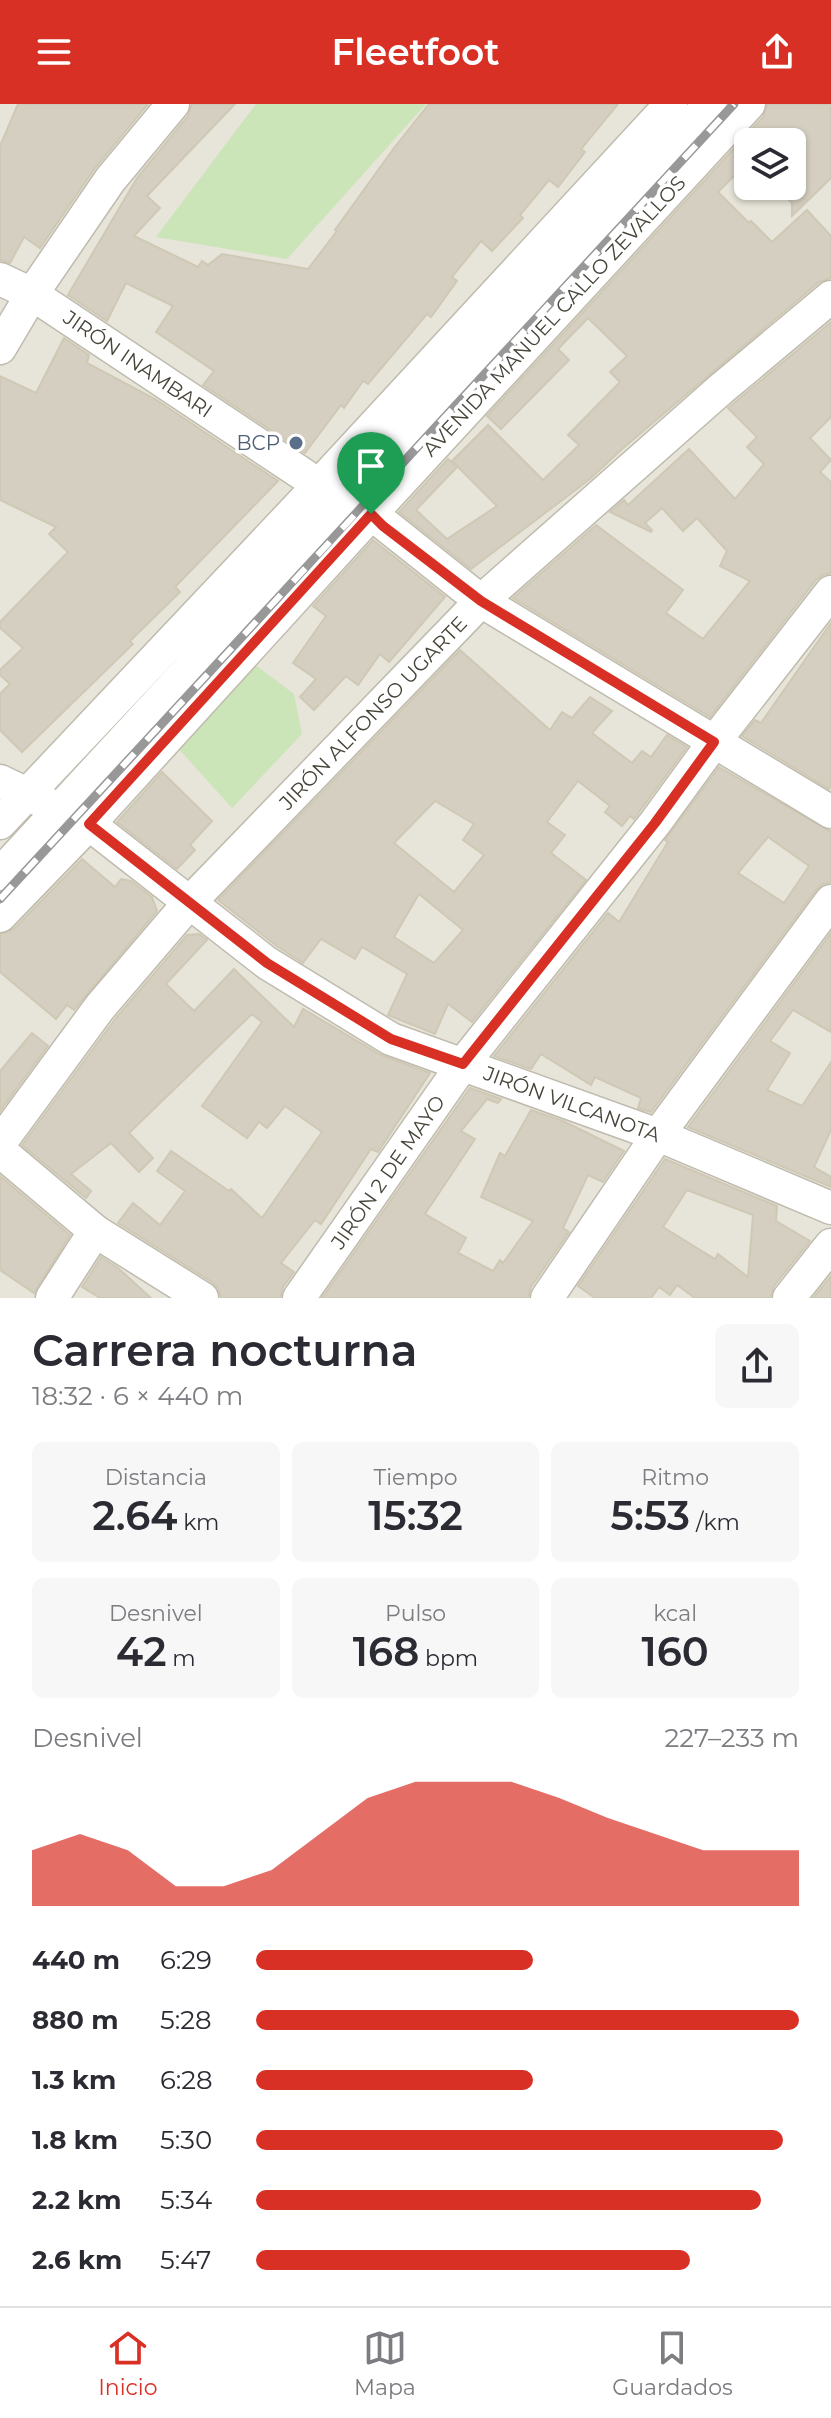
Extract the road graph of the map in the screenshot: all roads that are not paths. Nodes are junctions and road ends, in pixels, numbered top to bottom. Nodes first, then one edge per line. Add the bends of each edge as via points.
1 (173, 104) edge
2 (671, 104) edge
3 (710, 104) edge
4 (749, 104) edge
5 (0, 279) edge
6 (32, 294) junction
7 (831, 297) edge
8 (0, 348) edge
9 (319, 485) junction
10 (360, 505) junction
11 (831, 592) edge
12 (481, 601) junction
13 (714, 742) junction
14 (13, 788) edge
15 (58, 811) junction
16 (831, 812) edge
17 (0, 823) edge
18 (89, 824) junction
19 (0, 874) edge
20 (831, 901) edge
21 (189, 903) junction
22 (0, 916) edge
23 (463, 1064) junction
24 (658, 1135) junction
25 (0, 1143) edge
26 (0, 1151) edge
27 (831, 1208) edge
28 (95, 1231) junction
29 (831, 1245) edge
30 (52, 1298) edge
31 (202, 1298) edge
32 (299, 1298) edge
33 (547, 1298) edge
34 (789, 1298) edge

1 - 6 street via 110,180
2 - 9 street
3 - 10 street, AVENIDA MANUEL CALLO ZEVALLOS
4 - 10 street, AVENIDA MANUEL CALLO ZEVALLOS
5 - 6 street, JIRÓN INAMBARI
6 - 8 street
6 - 9 street, JIRÓN INAMBARI
7 - 12 street, JIRÓN ALFONSO UGARTE
9 - 10 street, JIRÓN INAMBARI
9 - 14 street
10 - 12 street, JIRÓN INAMBARI
10 - 15 street, AVENIDA MANUEL CALLO ZEVALLOS
10 - 18 street, AVENIDA MANUEL CALLO ZEVALLOS
11 - 13 street, JIRÓN 2 DE MAYO
12 - 13 street, JIRÓN INAMBARI
12 - 21 street, JIRÓN ALFONSO UGARTE
13 - 16 street, JIRÓN INAMBARI
13 - 23 street, JIRÓN 2 DE MAYO
14 - 15 street, JIRÓN VILCANOTA
14 - 17 street
15 - 18 street, JIRÓN VILCANOTA
15 - 19 street, AVENIDA MANUEL CALLO ZEVALLOS
18 - 21 street, JIRÓN VILCANOTA
18 - 22 street, AVENIDA MANUEL CALLO ZEVALLOS
20 - 24 street
21 - 23 street, JIRÓN VILCANOTA via 267,963 391,1039
21 - 25 street, JIRÓN ALFONSO UGARTE via 100,1007
23 - 24 street, JIRÓN VILCANOTA
23 - 32 street, JIRÓN 2 DE MAYO
24 - 27 street, JIRÓN VILCANOTA
24 - 33 street
26 - 28 street
28 - 30 street
28 - 31 street
29 - 34 street

